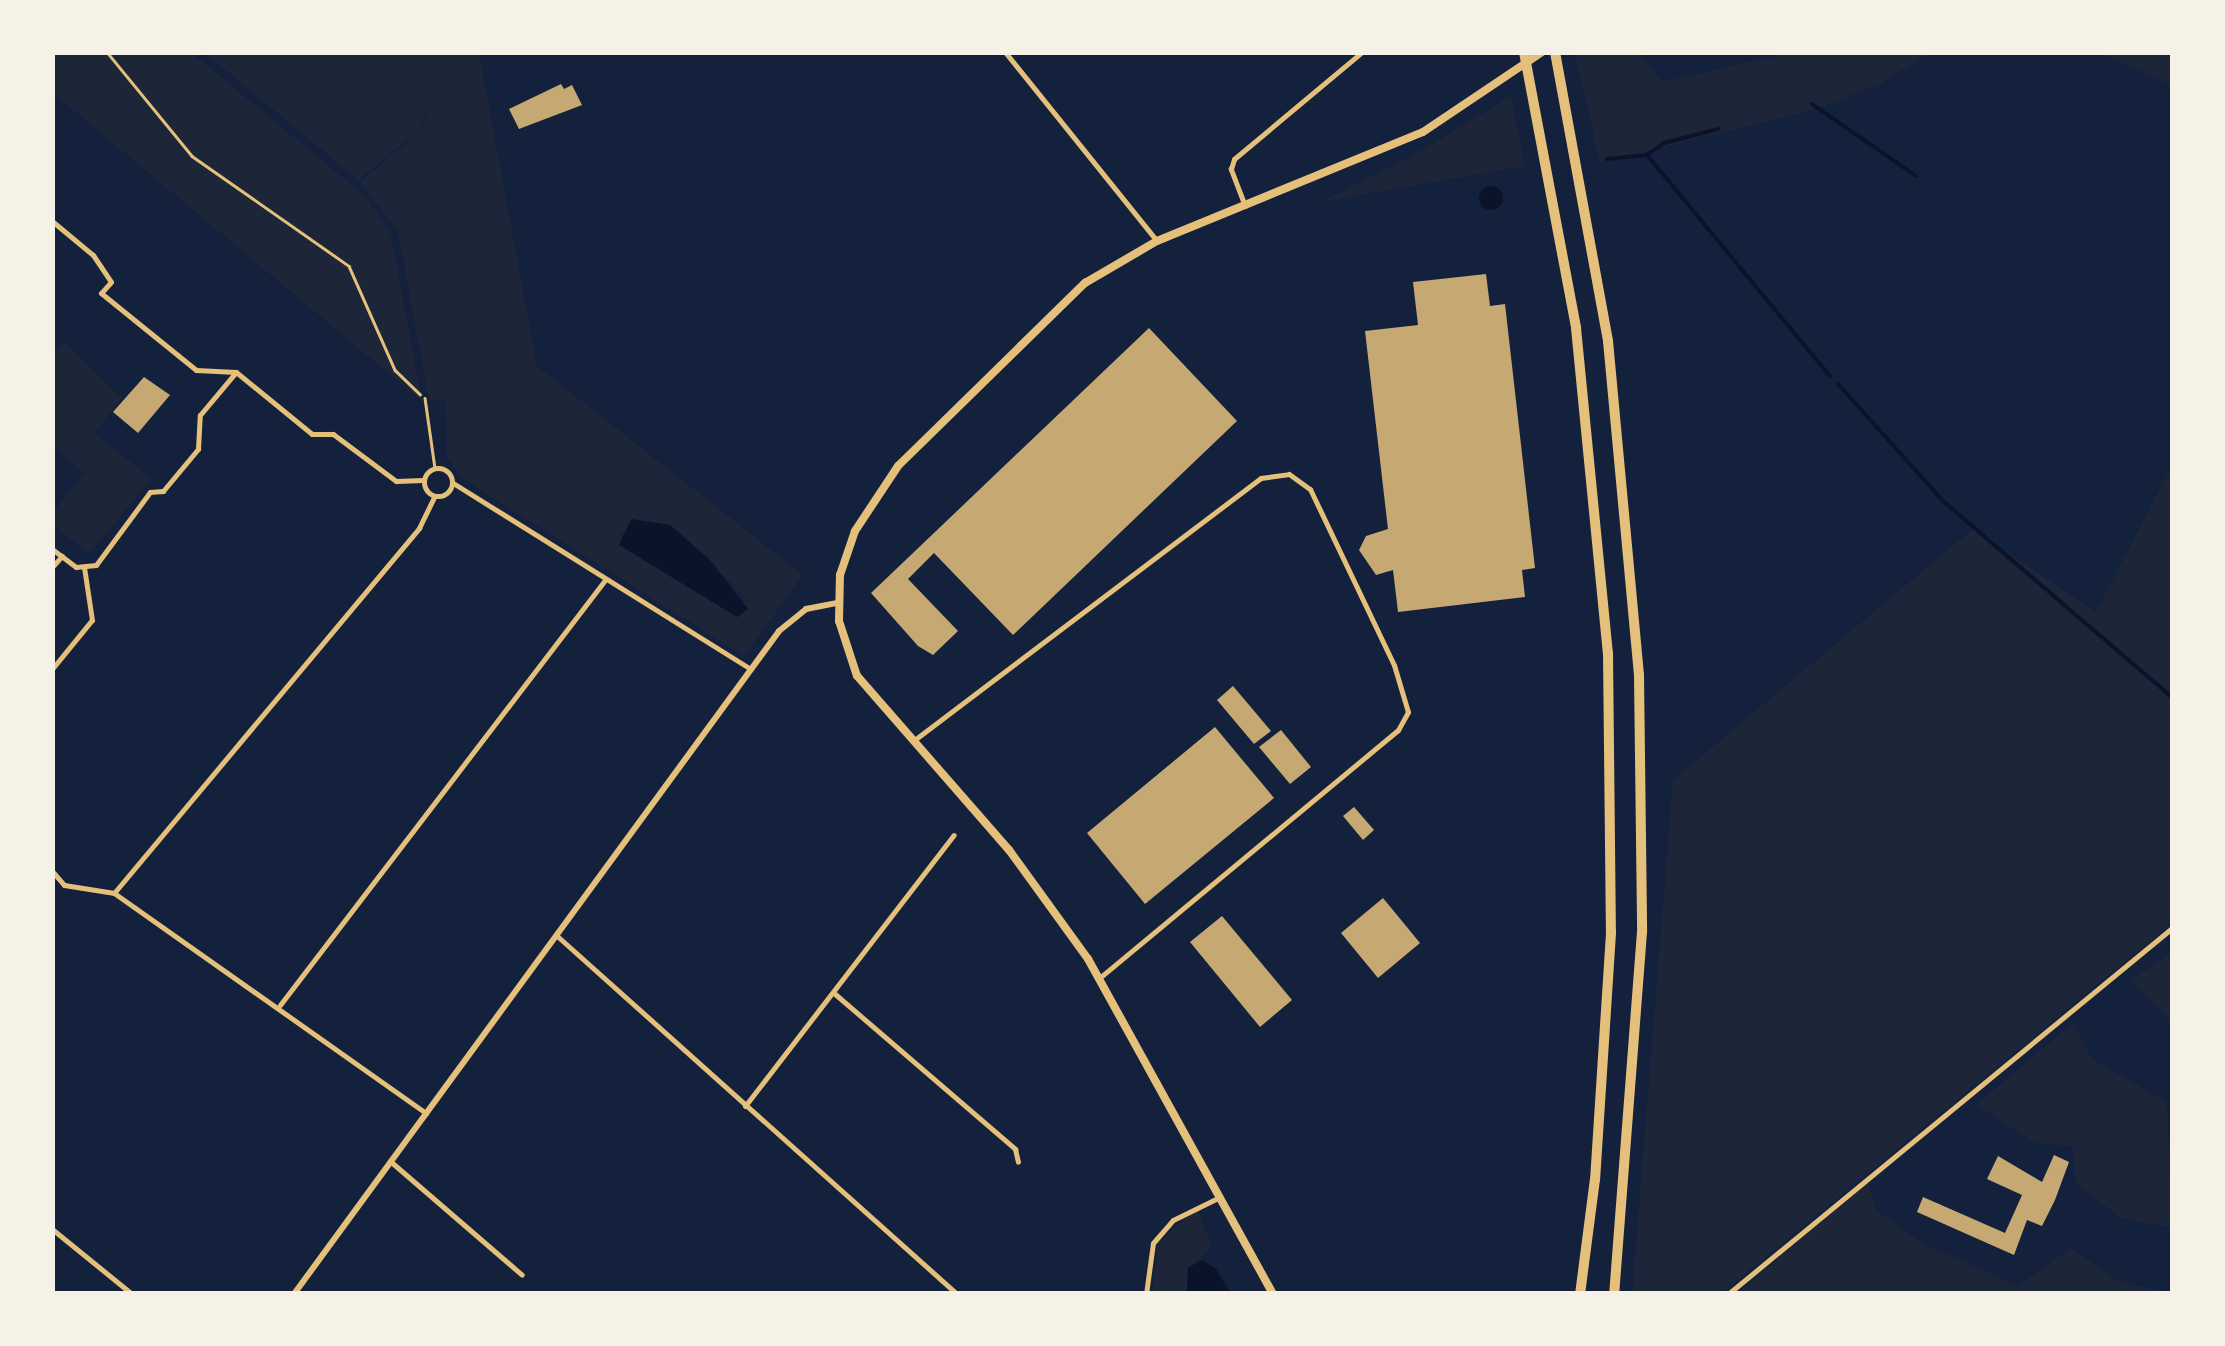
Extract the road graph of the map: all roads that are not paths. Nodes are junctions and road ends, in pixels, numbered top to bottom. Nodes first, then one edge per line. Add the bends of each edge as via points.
1 (1006, 52) edge
2 (1362, 52) edge
3 (1524, 52) edge
4 (1542, 52) edge
5 (1556, 52) edge
6 (1245, 206) junction
7 (52, 221) edge
8 (1157, 241) junction
9 (236, 372) junction
10 (425, 398) road end
11 (435, 468) junction
12 (424, 480) junction
13 (452, 483) junction
14 (434, 496) junction
15 (52, 549) edge
16 (62, 556) junction
17 (52, 567) edge
18 (84, 567) junction
19 (606, 580) junction
20 (837, 604) junction
21 (52, 669) edge
22 (752, 670) junction
23 (910, 742) junction
24 (954, 835) dead end
25 (52, 872) edge
26 (64, 886) junction
27 (52, 893) edge
28 (114, 894) junction
29 (2172, 928) edge
30 (556, 935) junction
31 (1099, 978) junction
32 (834, 994) junction
33 (280, 1005) junction
34 (745, 1106) junction
35 (426, 1113) junction
36 (390, 1161) junction
37 (1018, 1162) dead end
38 (1220, 1197) junction
39 (52, 1230) edge
40 (522, 1275) dead end
41 (132, 1294) edge
42 (294, 1294) edge
43 (956, 1294) edge
44 (1146, 1294) edge
45 (1273, 1294) edge
46 (1580, 1294) edge
47 (1614, 1294) edge
48 (1728, 1294) edge

1 - 8 street
2 - 6 street via 1234,158 1231,169
3 - 46 highway via 1576,328 1606,619 1610,933 1595,1179
4 - 6 main road via 1422,132
5 - 47 highway via 1608,341 1639,675 1642,932
6 - 8 main road
7 - 9 street via 93,255 110,282 101,293 164,345 196,370
8 - 20 main road via 1085,283 926,434 855,531
9 - 12 street via 312,434 334,434 396,481
9 - 18 street via 200,416 198,449 163,491 150,492 96,566
10 - 11 lane
11 - 12 street
11 - 13 street
12 - 14 street
13 - 14 street
13 - 19 street
14 - 28 street via 418,528
15 - 16 street
16 - 17 street
16 - 18 street
18 - 21 street via 92,620
19 - 22 street
19 - 33 street
20 - 22 street via 806,609
20 - 23 main road via 856,676
22 - 30 street
23 - 31 main road via 1009,850
23 - 31 street via 1262,478 1289,474 1310,489 1394,665 1408,712 1398,730
24 - 32 street
25 - 26 street
26 - 27 street
26 - 28 street
28 - 33 street
29 - 48 street
30 - 34 street
30 - 35 street
31 - 38 main road
32 - 34 street
32 - 37 street via 1015,1148
33 - 35 street
34 - 43 street
35 - 36 street
36 - 40 street
36 - 42 street
38 - 44 street via 1173,1220 1153,1244
38 - 45 main road
39 - 41 street

